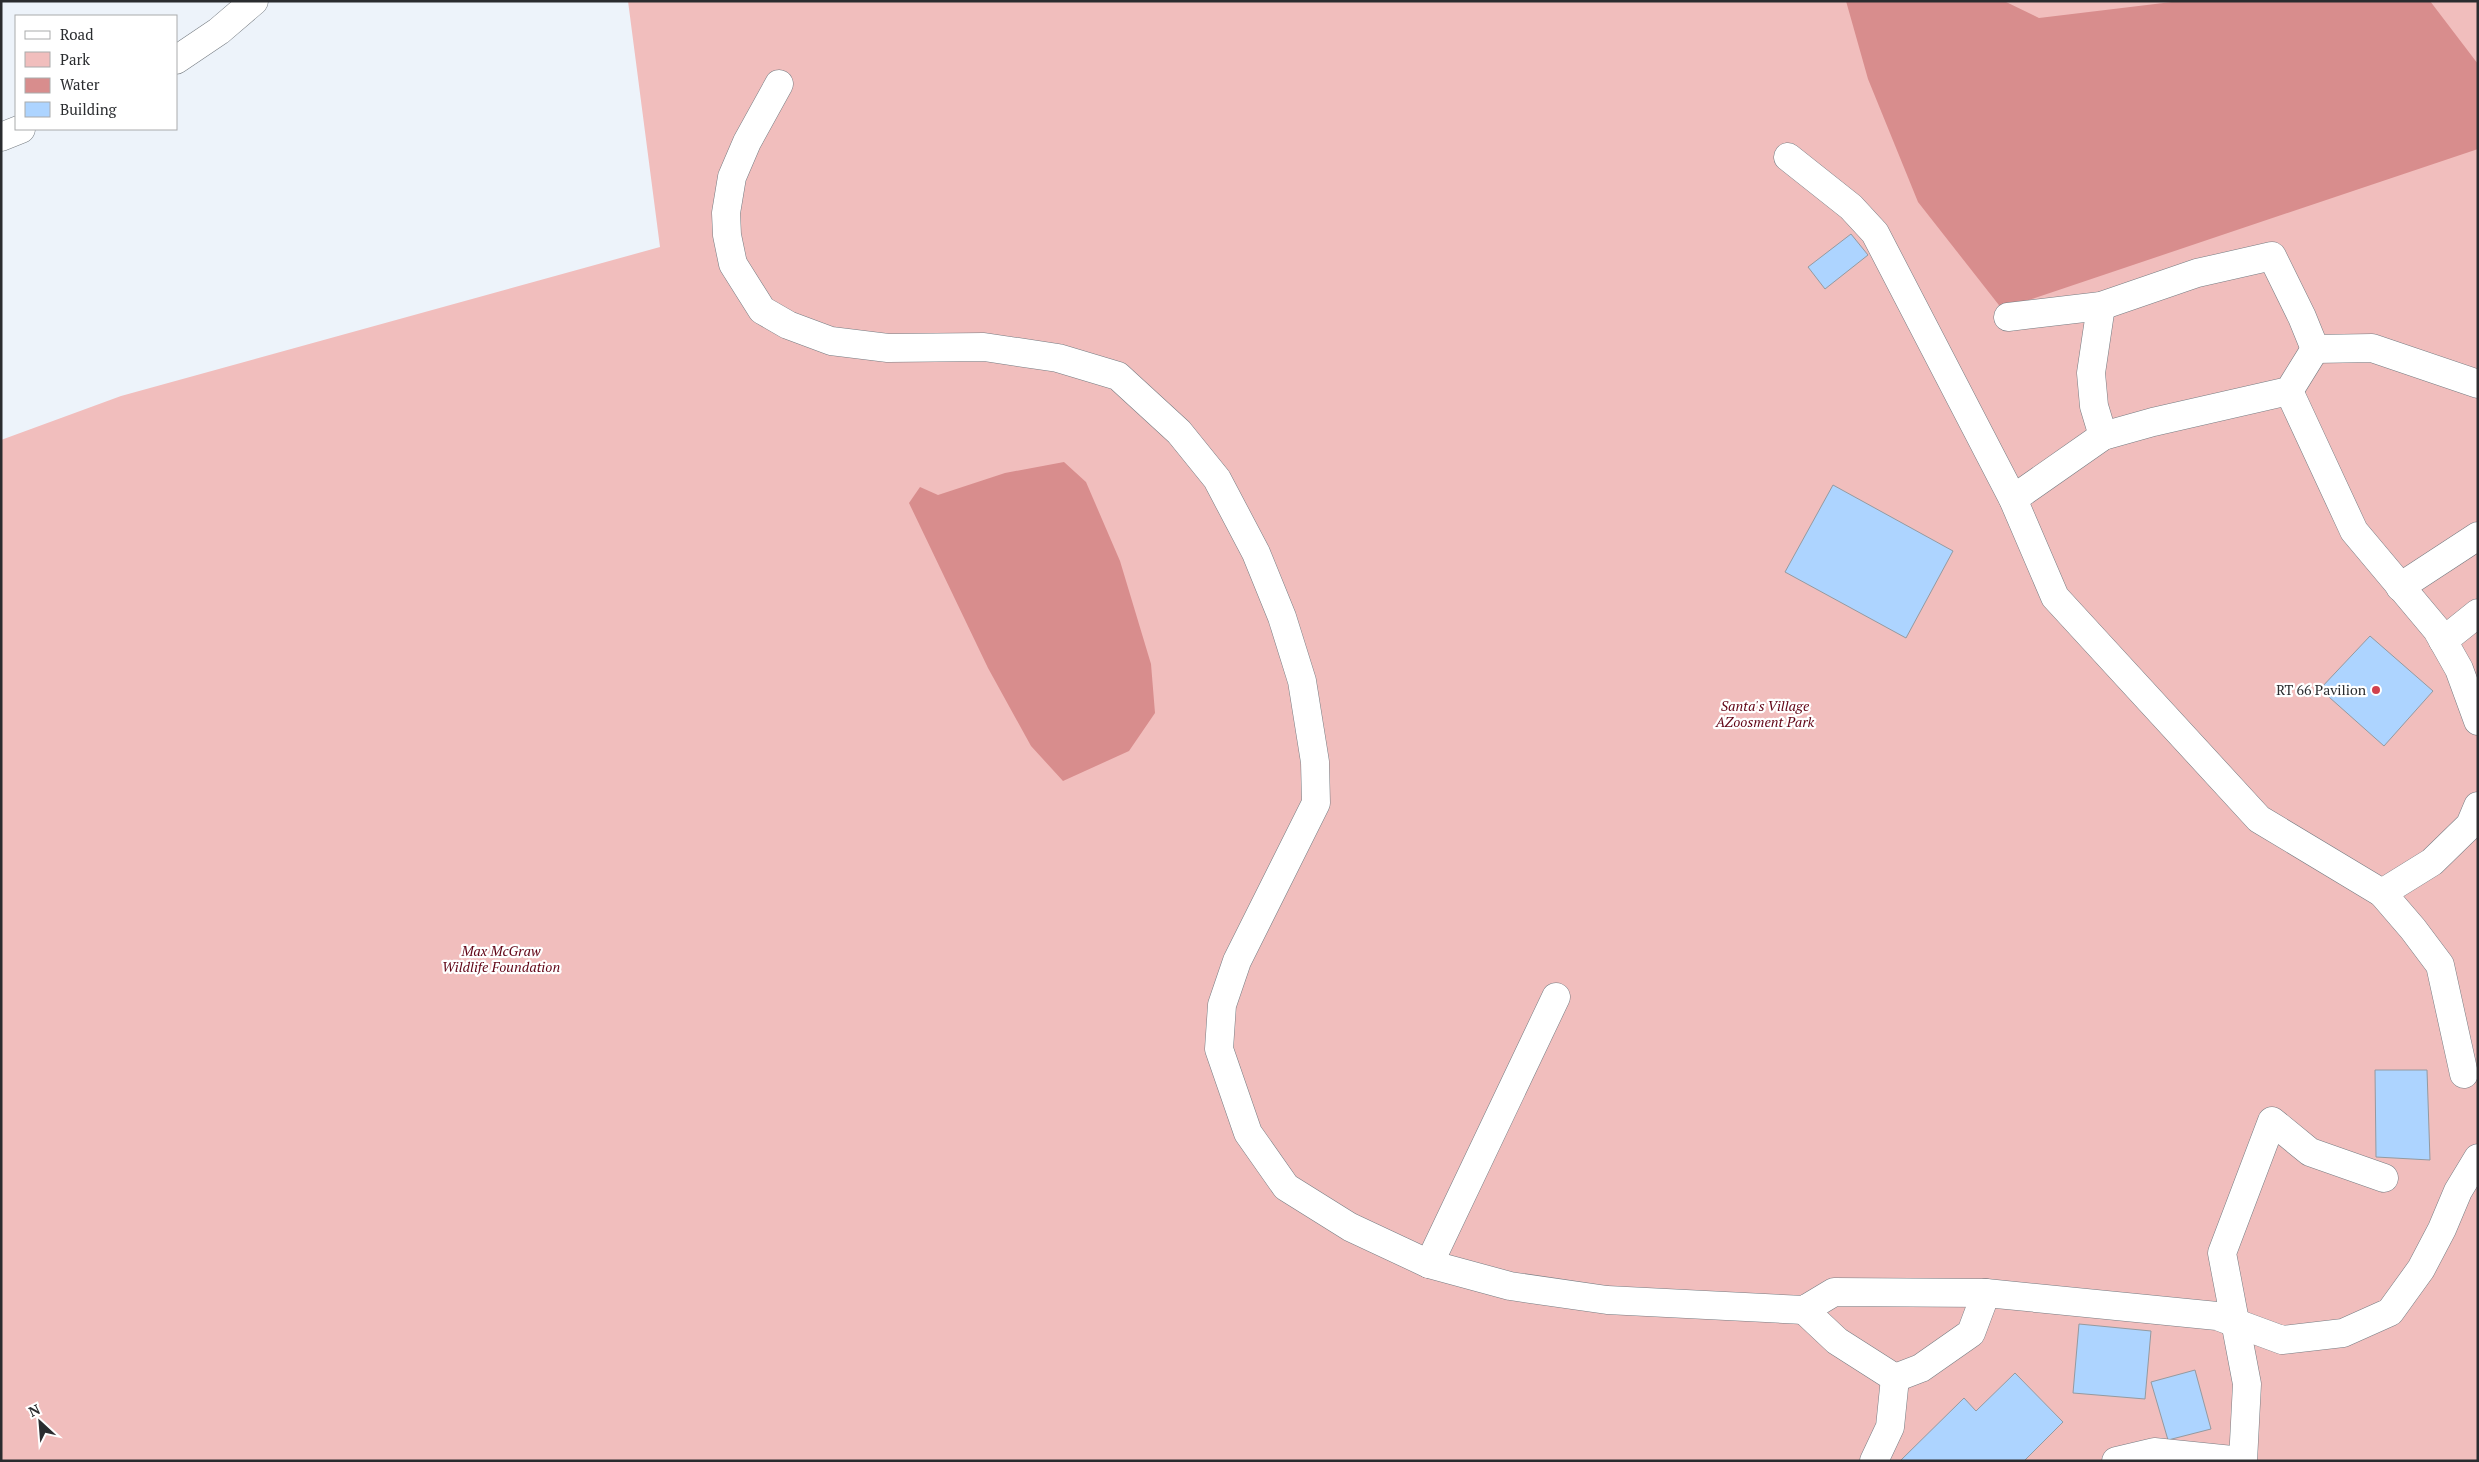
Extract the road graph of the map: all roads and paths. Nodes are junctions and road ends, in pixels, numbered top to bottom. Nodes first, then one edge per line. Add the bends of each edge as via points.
1 (251, 3) edge
2 (178, 59) edge
3 (778, 84) dead end
4 (18, 130) edge
5 (1, 137) edge
6 (1788, 157) dead end
7 (2101, 306) junction
8 (2008, 317) dead end
9 (2315, 349) junction
10 (2478, 384) edge
11 (2289, 391) junction
12 (2103, 436) junction
13 (2013, 499) junction
14 (2478, 536) edge
15 (2400, 587) junction
16 (2478, 613) edge
17 (2443, 641) junction
18 (2478, 721) edge
19 (2478, 806) edge
20 (2382, 893) junction
21 (1556, 997) dead end
22 (2464, 1074) dead end
23 (2478, 1158) edge
24 (2384, 1178) dead end
25 (1429, 1264) junction
26 (1986, 1293) junction
27 (1804, 1310) junction
28 (2237, 1323) junction
29 (1895, 1378) junction
30 (1874, 1461) edge
31 (2116, 1461) edge
32 (2242, 1461) edge

1 - 2 street via 219,31
3 - 25 street via 732,177 726,213 733,264 762,310 788,325 831,341 888,348 984,347 1058,358 1118,376 1179,432 1217,479 1256,553 1282,617 1302,681 1315,762 1316,802 1237,961 1222,1005 1219,1049 1248,1133 1286,1187 1350,1227
4 - 5 street
6 - 13 street via 1844,201 1875,233
7 - 8 street
7 - 9 street via 2197,273 2272,256
7 - 12 street via 2091,373 2094,406
9 - 10 street via 2372,348
9 - 11 street
11 - 12 street
11 - 15 street via 2354,531
12 - 13 street
13 - 20 street via 2055,597 2259,819
14 - 15 street
15 - 17 street
16 - 17 street
17 - 18 street via 2458,669
19 - 20 street via 2470,825 2432,862
20 - 22 street via 2440,965
21 - 25 street
23 - 28 street via 2421,1269 2390,1312 2343,1333 2282,1340
24 - 28 street via 2310,1152 2272,1121 2222,1252
25 - 27 street via 1510,1286 1607,1300
26 - 27 street via 1834,1292
26 - 28 street via 2217,1316
26 - 29 street via 1971,1333 1921,1368
27 - 29 street via 1838,1341
28 - 32 street via 2247,1384
29 - 30 street via 1890,1427
31 - 32 street via 2154,1452

